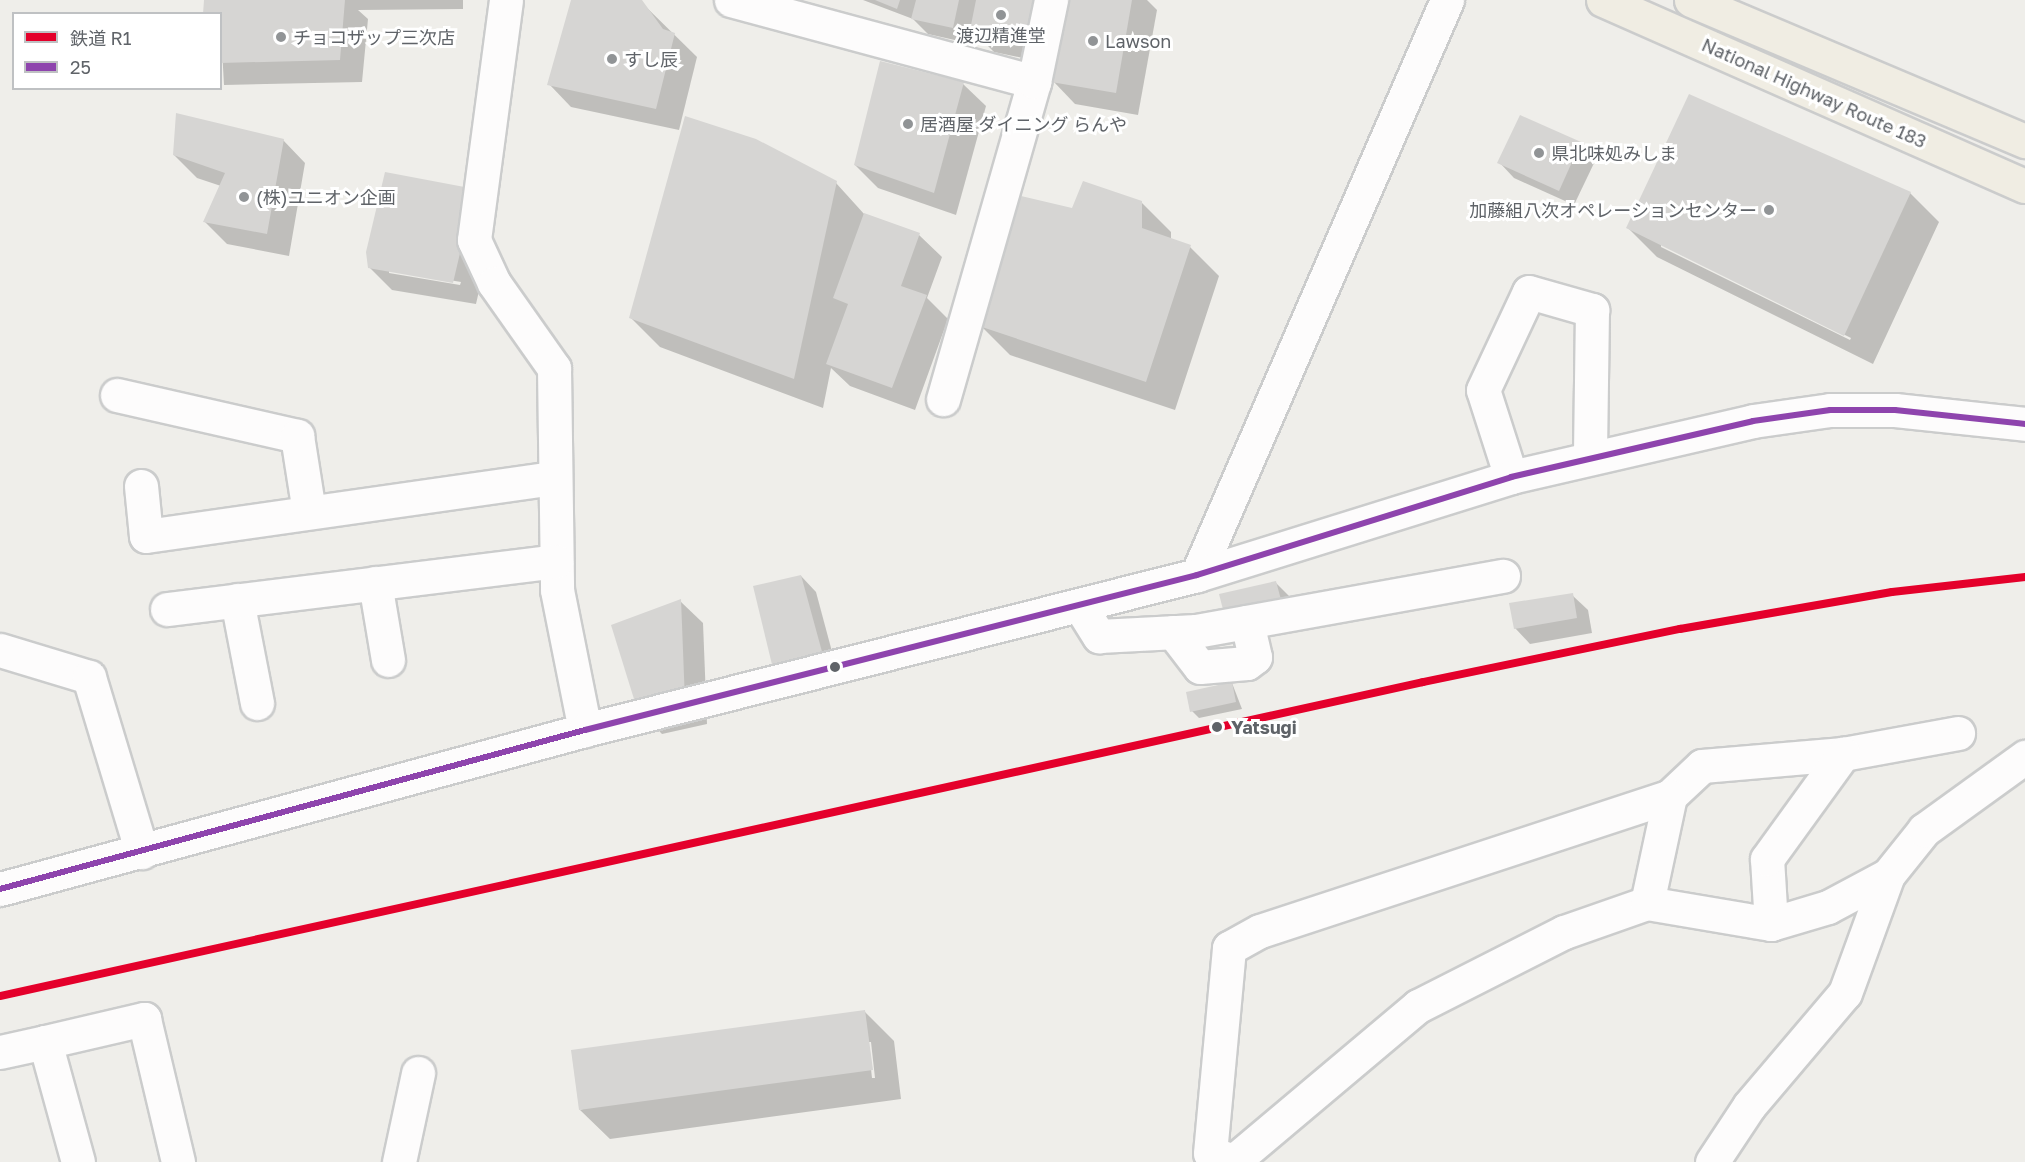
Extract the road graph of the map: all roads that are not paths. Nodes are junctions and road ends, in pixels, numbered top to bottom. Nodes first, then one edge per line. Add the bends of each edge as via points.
1 (506, 0) edge
2 (731, 0) edge
3 (1051, 0) edge
4 (1447, 0) edge
5 (1603, 0) edge
6 (1691, 0) edge
7 (1035, 82) junction
8 (2025, 141) edge
9 (2025, 186) edge
10 (117, 395) dead end
11 (943, 399) dead end
12 (2025, 424) edge
13 (1604, 455) junction
14 (1511, 477) junction
15 (554, 478) junction
16 (141, 486) dead end
17 (309, 512) junction
18 (556, 561) junction
19 (1197, 575) junction
20 (1503, 576) dead end
21 (375, 583) junction
22 (237, 600) junction
23 (1080, 606) junction
24 (167, 609) dead end
25 (0, 650) edge
26 (388, 660) dead end
27 (257, 703) dead end
28 (585, 730) junction
29 (1958, 733) dead end
30 (1843, 754) junction
31 (2025, 757) edge
32 (1670, 796) junction
33 (142, 852) junction
34 (1888, 875) junction
35 (0, 889) edge
36 (1647, 903) junction
37 (1771, 924) junction
38 (45, 1042) junction
39 (0, 1052) edge
40 (418, 1073) dead end
41 (78, 1162) edge
42 (178, 1162) edge
43 (399, 1162) edge
44 (1712, 1162) edge

1 - 15 street via 474,240 494,283 554,368
2 - 7 street
3 - 7 street
4 - 19 street
5 - 9 highway, National Highway Route 183
6 - 8 highway, National Highway Route 183
7 - 11 street
10 - 17 street via 297,436
12 - 13 street via 1895,410 1830,410 1753,421
13 - 14 street
13 - 14 street via 1592,310 1529,292 1484,390
14 - 19 street
15 - 17 street
15 - 18 street
16 - 17 street via 146,536
18 - 21 street
18 - 28 street
19 - 23 street
20 - 23 street via 1173,632 1099,636
21 - 22 street
21 - 26 street
22 - 24 street
22 - 27 street
23 - 28 street
25 - 33 street via 89,677
28 - 33 street
29 - 30 street
30 - 32 street via 1702,766
30 - 37 street via 1767,859
31 - 34 street via 1924,830
32 - 36 street
32 - 36 street via 1260,931 1229,948 1210,1153 1234,1161 1418,1006 1564,932
33 - 35 street
34 - 37 street via 1828,906
34 - 44 street via 1845,993 1749,1107
36 - 37 street
38 - 39 street
38 - 41 street
38 - 42 street via 144,1019
40 - 43 street

